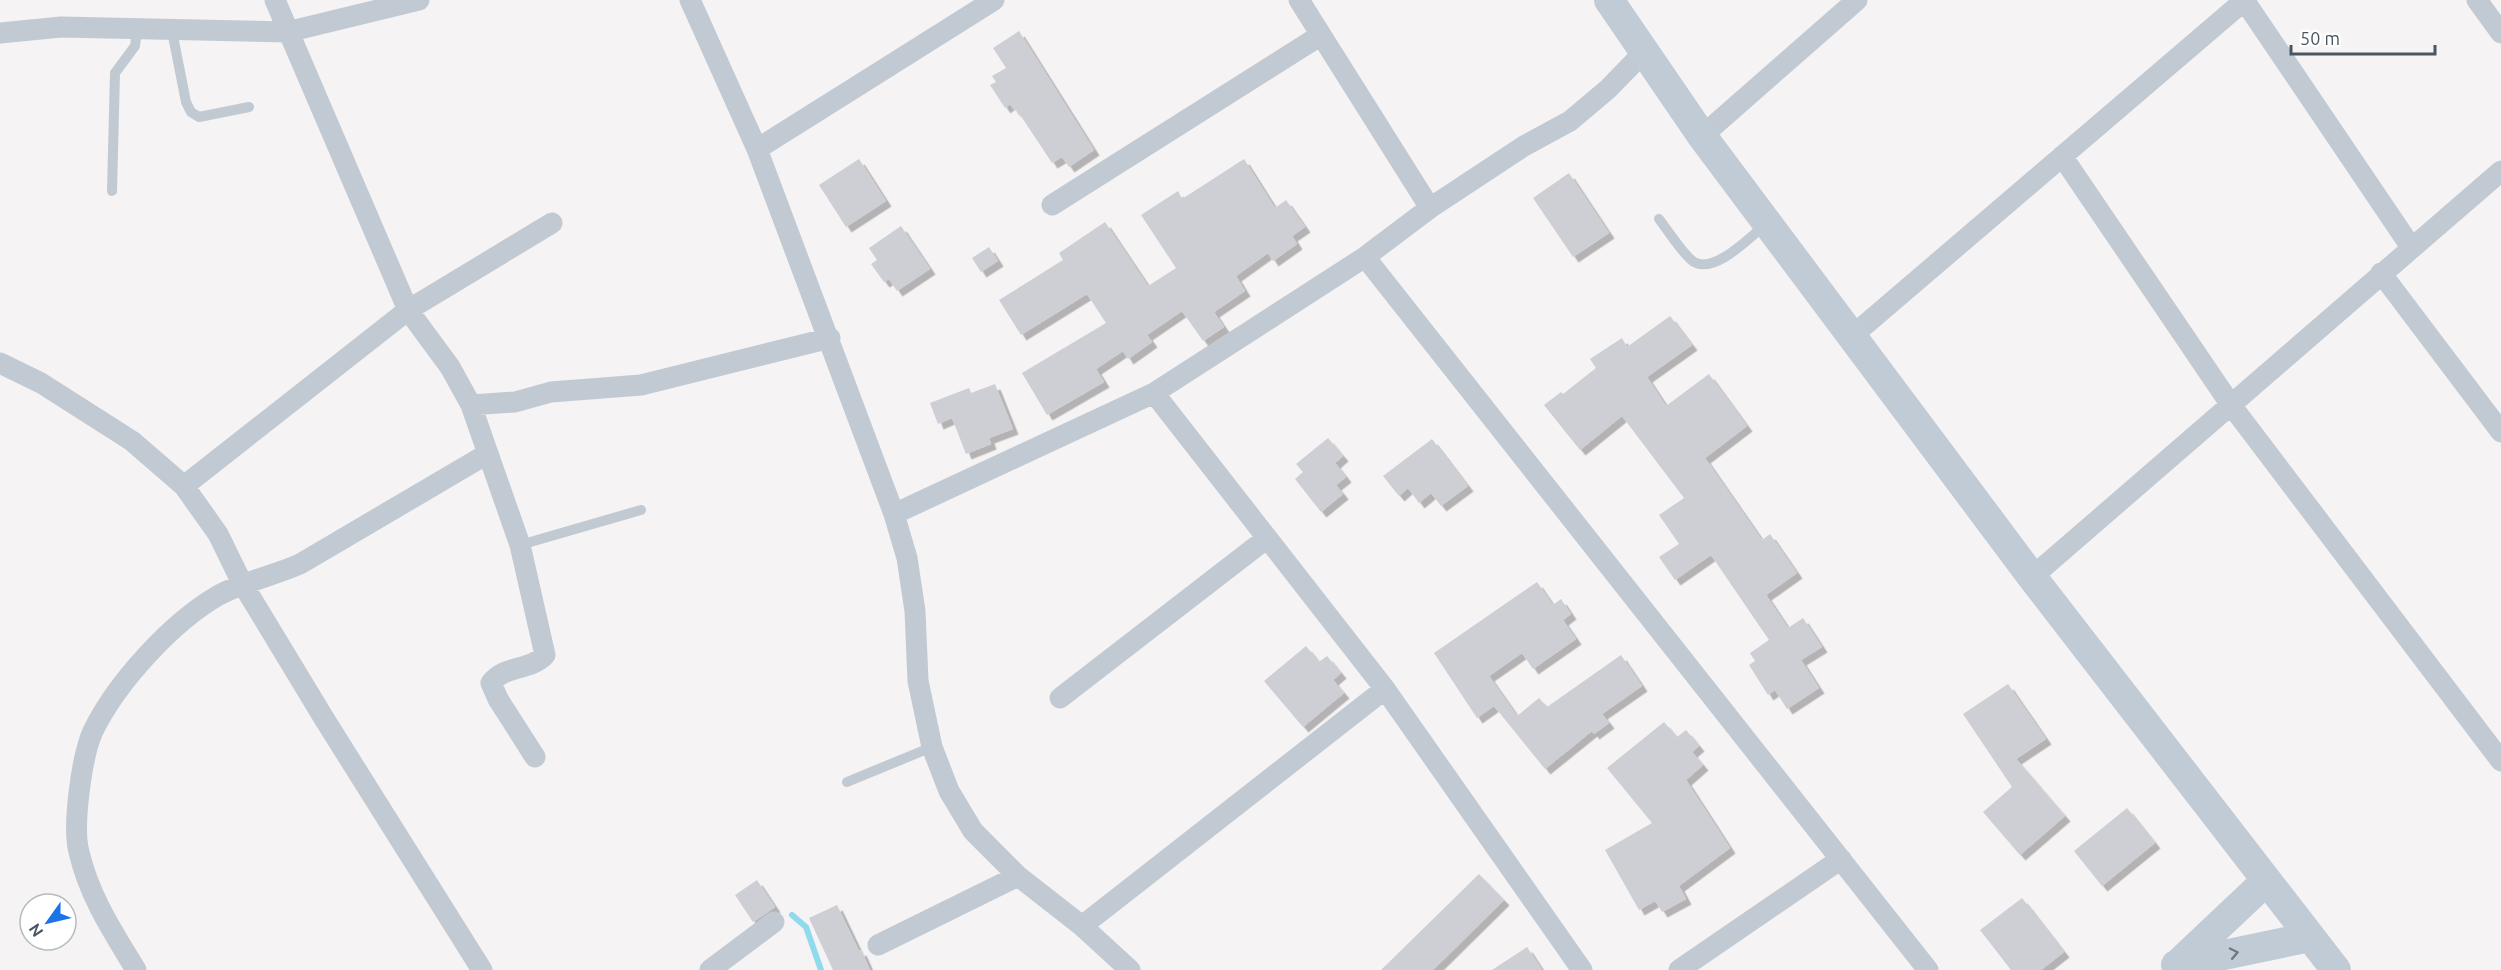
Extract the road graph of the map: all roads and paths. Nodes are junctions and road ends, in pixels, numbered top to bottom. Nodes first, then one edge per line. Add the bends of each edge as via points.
1 (275, 0) edge
2 (419, 0) edge
3 (690, 0) edge
4 (994, 0) edge
5 (1299, 0) edge
6 (1609, 0) edge
7 (1857, 0) edge
8 (2245, 0) edge
9 (2477, 0) edge
10 (137, 30) junction
11 (172, 31) junction
12 (287, 32) junction
13 (0, 33) edge
14 (2501, 33) edge
15 (1321, 35) junction
16 (1644, 52) junction
17 (249, 107) dead end
18 (1702, 136) junction
19 (757, 149) junction
20 (2062, 156) junction
21 (2501, 171) edge
22 (112, 191) dead end
23 (1052, 205) dead end
24 (1430, 208) junction
25 (1659, 219) dead end
26 (552, 223) dead end
27 (1768, 223) junction
28 (2411, 247) junction
29 (1365, 257) junction
30 (2381, 273) junction
31 (408, 310) junction
32 (1852, 336) junction
33 (830, 338) junction
34 (0, 363) edge
35 (1154, 393) junction
36 (471, 405) junction
37 (2231, 405) junction
38 (2501, 432) edge
39 (487, 454) junction
40 (184, 486) junction
41 (641, 510) dead end
42 (894, 514) junction
43 (1267, 538) junction
44 (520, 545) junction
45 (2032, 577) junction
46 (242, 583) junction
47 (1385, 689) junction
48 (1060, 698) dead end
49 (932, 747) junction
50 (535, 756) dead end
51 (2501, 761) edge
52 (848, 782) dead end
53 (1840, 859) junction
54 (1018, 876) junction
55 (2266, 881) junction
56 (774, 922) dead end
57 (1082, 926) junction
58 (2310, 937) junction
59 (878, 945) dead end
60 (2173, 968) edge
61 (136, 970) edge
62 (482, 970) edge
63 (710, 970) edge
64 (1130, 970) edge
65 (1582, 970) edge
66 (1679, 970) edge
67 (1928, 970) edge
68 (2336, 970) edge

1 - 12 street
2 - 12 street
3 - 19 street
4 - 19 street
5 - 15 street
6 - 16 street
7 - 18 street
8 - 20 street
8 - 28 street
9 - 14 street
10 - 11 street
10 - 13 street via 61,27
10 - 22 lane via 135,46 115,73
11 - 12 street
11 - 17 lane via 191,112 199,117
12 - 31 street
15 - 23 street
15 - 24 street
16 - 18 street
16 - 24 street via 1570,121 1524,146
18 - 27 street
19 - 33 street
20 - 32 street
20 - 37 street
21 - 28 street
24 - 29 street
25 - 27 lane via 1694,262 1708,265 1721,260
26 - 31 street
27 - 32 street
28 - 30 street
29 - 35 street
29 - 53 street
30 - 37 street
30 - 38 street
31 - 36 street via 450,367
31 - 40 street
32 - 45 street
33 - 36 street via 641,385 551,392 515,402
33 - 42 street
34 - 40 street via 41,383 132,441
35 - 42 street
35 - 43 street
36 - 39 street
37 - 45 street
37 - 51 street
39 - 44 street
39 - 46 street via 300,564
40 - 46 street via 218,534
41 - 44 lane
42 - 49 street via 907,558 915,611 918,681
43 - 47 street
43 - 48 street
44 - 50 street via 546,655 538,663 498,674 491,683
45 - 55 street
46 - 61 street via 188,617 152,651 119,690 92,732 77,800 78,850 95,901
46 - 62 street
47 - 57 street
47 - 65 street
49 - 52 lane
49 - 54 street via 949,791 973,831
53 - 66 street
53 - 67 street
54 - 57 street
54 - 59 street
55 - 58 street
55 - 60 street
56 - 63 street
57 - 64 street
60 -> 58 street
58 - 68 street

